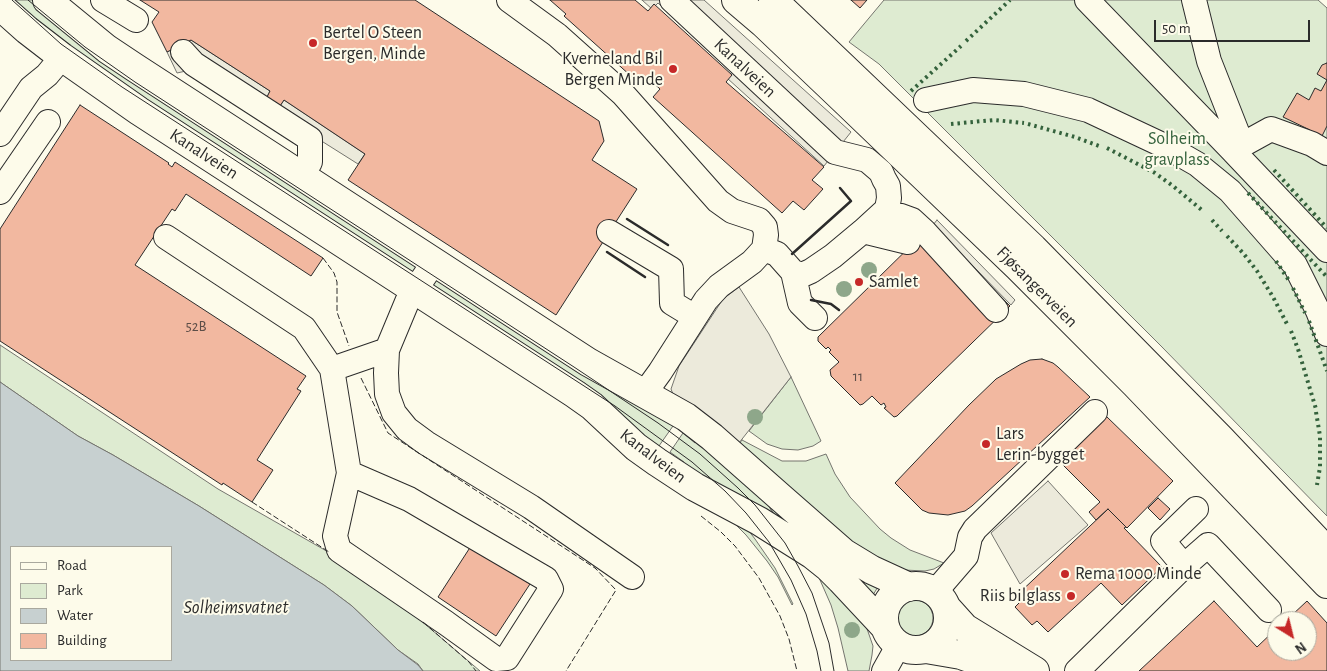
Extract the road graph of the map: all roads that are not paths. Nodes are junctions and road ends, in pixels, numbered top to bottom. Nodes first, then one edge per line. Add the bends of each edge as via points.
1 (47, 0) edge
2 (103, 0) edge
3 (509, 0) edge
4 (672, 0) edge
5 (736, 0) edge
6 (773, 0) edge
7 (1087, 0) edge
8 (1194, 0) edge
9 (0, 6) edge
10 (136, 20) dead end
11 (183, 52) dead end
12 (62, 57) junction
13 (926, 100) dead end
14 (48, 122) dead end
15 (0, 134) edge
16 (1327, 153) edge
17 (1241, 155) junction
18 (302, 176) junction
19 (1230, 191) junction
20 (0, 192) edge
21 (882, 214) junction
22 (609, 232) dead end
23 (863, 232) junction
24 (166, 238) dead end
25 (908, 242) dead end
26 (764, 248) junction
27 (1327, 250) edge
28 (434, 262) junction
29 (793, 272) junction
30 (415, 291) junction
31 (996, 310) dead end
32 (695, 317) junction
33 (814, 318) dead end
34 (1327, 334) edge
35 (387, 350) junction
36 (332, 369) junction
37 (644, 394) junction
38 (1096, 412) dead end
39 (349, 473) junction
40 (1196, 510) dead end
41 (1327, 551) edge
42 (1184, 566) junction
43 (632, 577) dead end
44 (1327, 584) edge
45 (909, 586) junction
46 (941, 600) junction
47 (1269, 610) dead end
48 (891, 636) junction
49 (926, 649) junction
50 (884, 671) edge
51 (1016, 671) edge
52 (1035, 671) edge
53 (1077, 671) edge

1 - 18 main road, Kanalveien via 107,49
2 - 10 street
3 - 26 street via 557,35 623,94 718,201 732,211 759,220 765,227
4 - 21 street, Kanalveien via 835,152 868,160 881,172 890,198
5 - 44 main road, Fjøsangerveien via 1018,267
6 - 41 main road, Fjøsangerveien via 1033,248
7 - 17 street
8 - 17 street via 1209,61
9 - 12 main road, Kanalveien
11 - 18 street via 194,64 310,139 310,162
12 - 15 street via 31,88
12 - 30 main road, Kanalveien via 139,112
13 - 19 street via 973,90 1024,94 1088,110 1169,148 1197,164
14 - 20 street
16 - 17 street via 1271,129
17 - 19 street
17 - 27 street
18 - 28 main road, Kanalveien
19 - 34 street via 1295,265
21 - 23 street, Kanalveien
21 - 31 street via 912,220
22 - 32 street via 671,269 672,303
23 - 25 street
23 - 29 street, Kanalveien via 811,271
24 - 36 street via 304,328
26 - 29 street via 777,254
26 - 32 street via 752,262 719,286
28 - 30 street
28 - 37 main road, Kanalveien via 588,362
29 - 33 street via 800,303
30 - 35 street
30 - 48 main road, Kanalveien via 592,406 636,447 695,487 813,555 841,580
32 - 37 street
35 - 36 street
35 - 43 street via 387,394 394,413 407,429 531,507
36 - 39 street
37 - 45 main road, Kanalveien via 686,417 712,437 844,553
38 - 46 street via 975,529 966,556
39 - 39 street via 335,536 339,550 496,659 507,658 551,589 546,579 409,499
40 - 42 street via 1163,541
42 - 47 street via 1208,545
42 - 53 street
45 - 46 main road via 927,588
45 - 48 main road via 894,594 885,609 883,618
46 - 49 main road via 948,618 947,628 935,644
46 - 52 main road via 964,628
48 - 49 main road via 907,650
48 - 50 street
49 - 51 main road via 962,655

